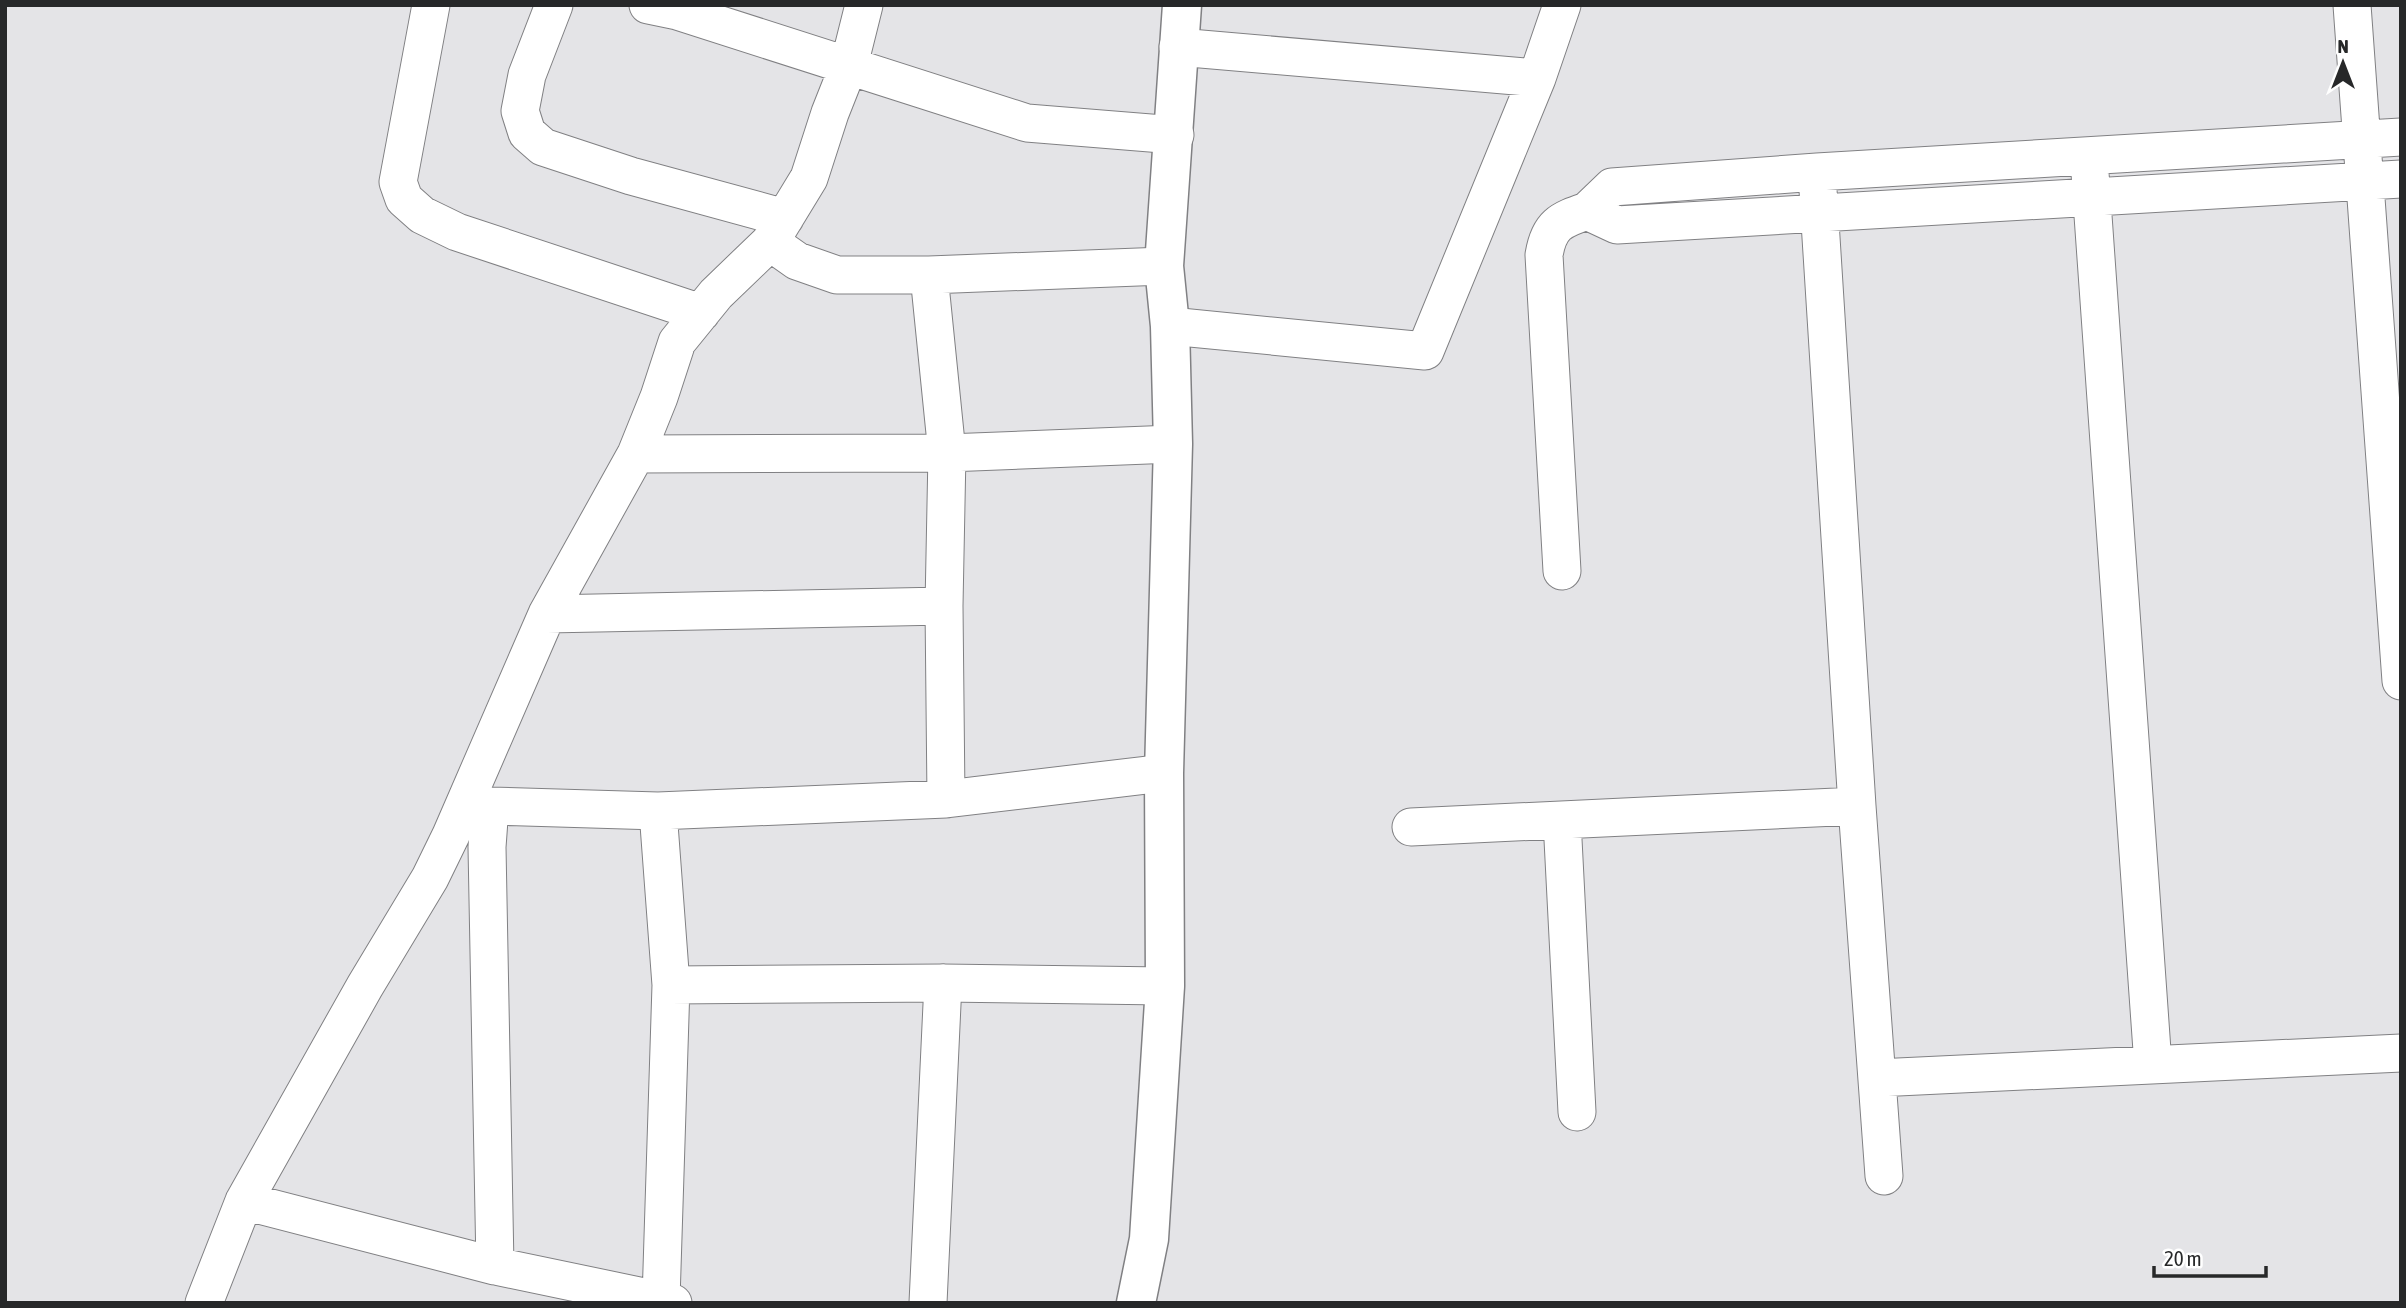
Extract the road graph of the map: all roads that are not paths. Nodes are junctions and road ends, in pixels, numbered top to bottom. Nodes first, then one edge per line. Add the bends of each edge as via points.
1 (430, 5) edge
2 (554, 5) edge
3 (648, 5) edge
4 (864, 5) edge
5 (1182, 5) edge
6 (1562, 5) edge
7 (2352, 5) edge
8 (1178, 47) junction
9 (849, 65) junction
10 (1537, 78) junction
11 (1175, 135) junction
12 (2401, 137) edge
13 (2362, 139) junction
14 (2089, 156) junction
15 (1817, 172) junction
16 (2401, 178) edge
17 (2365, 180) junction
18 (2092, 196) junction
19 (1587, 211) junction
20 (1819, 212) junction
21 (778, 230) junction
22 (1164, 266) junction
23 (929, 275) junction
24 (701, 313) junction
25 (1170, 326) junction
26 (1172, 444) junction
27 (2392, 447) edge
28 (947, 453) junction
29 (636, 454) junction
30 (1562, 571) dead end
31 (944, 606) junction
32 (547, 614) junction
33 (2401, 681) edge
34 (1164, 773) junction
35 (946, 799) junction
36 (477, 806) junction
37 (1857, 806) junction
38 (658, 811) junction
39 (1562, 820) junction
40 (1411, 827) dead end
41 (943, 983) junction
42 (671, 985) junction
43 (1165, 986) junction
44 (2401, 1053) edge
45 (2153, 1065) junction
46 (1877, 1078) junction
47 (1577, 1112) dead end
48 (1884, 1175) dead end
49 (244, 1201) junction
50 (495, 1266) junction
51 (667, 1302) edge
52 (204, 1303) edge
53 (928, 1303) edge
54 (1136, 1303) edge

1 - 24 street via 398,181 404,199 422,215 457,232
2 - 21 street via 527,75 520,111 527,133 542,148
3 - 9 street
4 - 9 street
5 - 8 street
6 - 10 street
7 - 13 street
8 - 10 street
8 - 11 street
9 - 11 street via 1027,123
9 - 21 street via 809,178
10 - 25 street via 1425,351
11 - 22 street
12 - 13 street
13 - 14 street
13 - 17 street
14 - 15 street
14 - 18 street
15 - 19 street via 1612,187
15 - 20 street
16 - 17 street
17 - 18 street
17 - 27 street
18 - 20 street
18 - 45 street
19 - 20 street via 1618,225
19 - 30 street via 1562,219 1546,241 1544,255
20 - 37 street
21 - 23 street via 797,261 837,275
21 - 24 street
22 - 23 street
22 - 25 street
23 - 28 street
24 - 29 street via 677,342
25 - 26 street
26 - 28 street
26 - 34 street
27 - 33 street
28 - 29 street
28 - 31 street
29 - 32 street
31 - 32 street
31 - 35 street
32 - 36 street
34 - 35 street
34 - 43 street
35 - 38 street
36 - 38 street
36 - 49 street via 365,986
36 - 50 street via 487,847
37 - 39 street
37 - 46 street
38 - 42 street
39 - 40 street
39 - 47 street
41 - 42 street
41 - 43 street
41 - 53 street
42 - 51 street
43 - 54 street via 1149,1239
44 - 45 street
45 - 46 street
46 - 48 street
49 - 50 street
49 - 52 street
50 - 51 street

